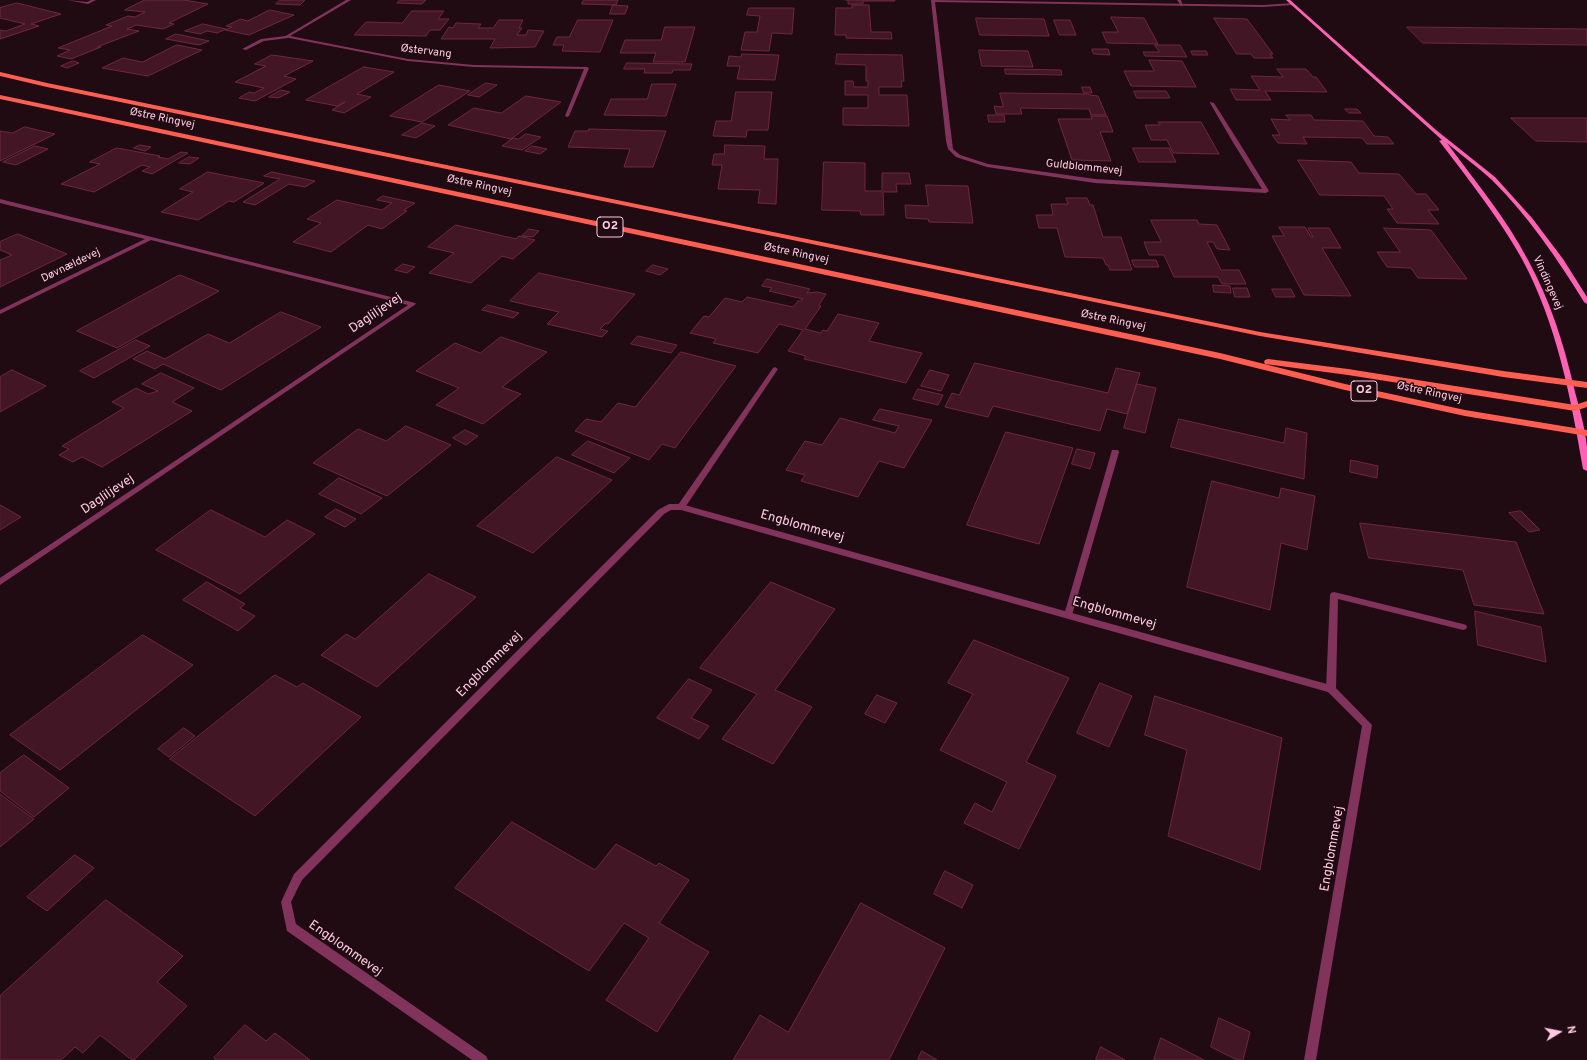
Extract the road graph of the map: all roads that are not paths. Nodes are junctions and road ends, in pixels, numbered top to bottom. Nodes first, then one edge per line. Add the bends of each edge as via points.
1 (69, 0) edge
2 (94, 0) edge
3 (349, 0) edge
4 (1179, 0) edge
5 (1288, 0) edge
6 (933, 1) edge
7 (1293, 4) junction
8 (1182, 5) junction
9 (286, 37) junction
10 (244, 49) dead end
11 (0, 74) edge
12 (0, 97) edge
13 (1212, 103) dead end
14 (567, 116) dead end
15 (1434, 131) junction
16 (0, 201) edge
17 (150, 238) junction
18 (1587, 302) edge
19 (0, 312) edge
20 (1220, 356) junction
21 (775, 369) dead end
22 (1569, 383) junction
23 (1587, 386) edge
24 (1587, 404) edge
25 (1575, 408) junction
26 (1585, 432) edge
27 (1115, 452) dead end
28 (1587, 469) edge
29 (681, 507) junction
30 (0, 582) edge
31 (1068, 615) junction
32 (1463, 627) dead end
33 (1331, 689) junction
34 (482, 1060) edge
35 (1310, 1060) edge

1 - 2 street via 88,3
3 - 9 street
4 - 8 street
5 - 7 street, Vindingevej
6 - 8 street, Guldblommevej
6 - 13 street, Guldblommevej via 949,141 951,149 958,156 987,165 1086,180 1266,191
7 - 8 street, Guldblommevej
7 - 15 street, Vindingevej
9 - 10 street via 263,40
9 - 14 street, Østervang via 408,60 474,66 587,68
11 - 22 main road, Østre Ringvej / O2 via 1260,334
12 - 20 main road, Østre Ringvej / O2
15 - 18 street, Vindingevej via 1493,178 1530,219 1561,260
15 - 22 street, Vindingevej via 1511,235 1535,281 1555,329
16 - 17 street, Dagliljevej
17 - 19 street, Døvnældevej
17 - 30 street, Dagliljevej via 413,304
20 - 25 main road via 1348,372
20 - 26 main road, Østre Ringvej / O2 via 1465,413
21 - 29 street
22 - 23 main road, Østre Ringvej / O2
22 - 25 street, Vindingevej
24 - 25 main road
25 - 26 street, Vindingevej
26 - 28 street, Vindingevej
27 - 31 street
29 - 31 street, Engblommevej
29 - 34 street, Engblommevej via 669,507 661,512 298,878 286,902 291,927
31 - 33 street, Engblommevej
32 - 33 street via 1334,595
33 - 35 street, Engblommevej via 1367,725

